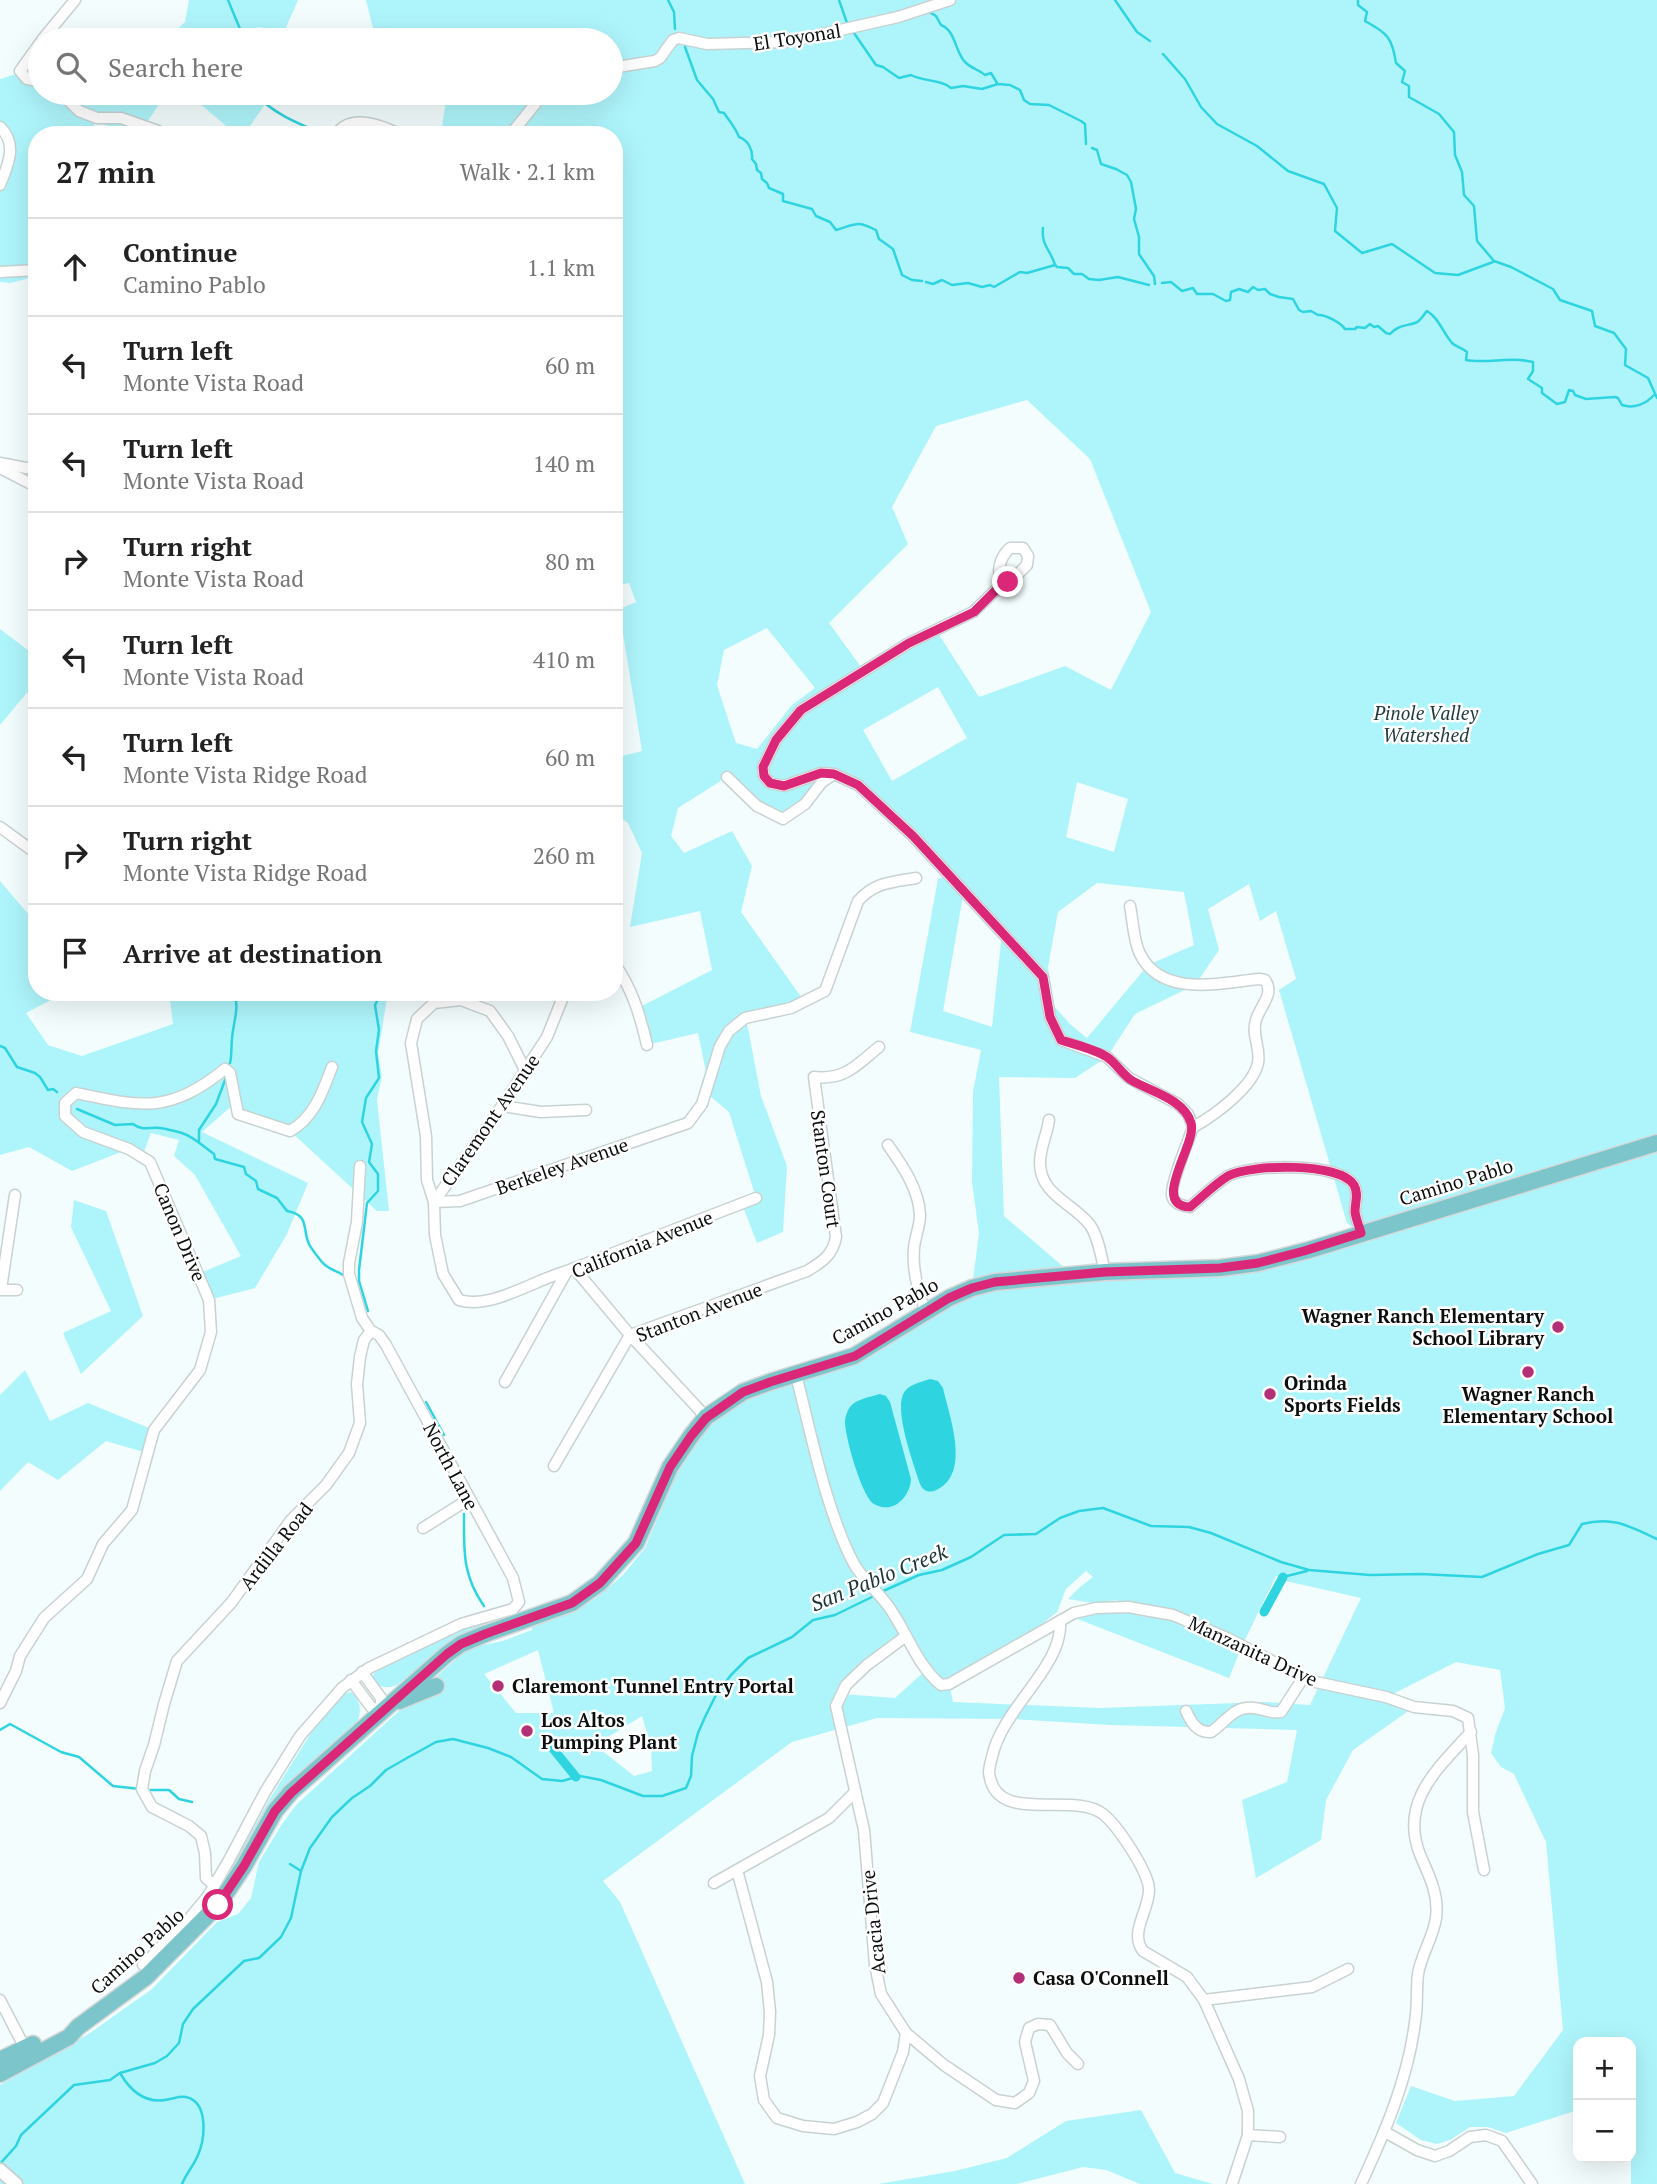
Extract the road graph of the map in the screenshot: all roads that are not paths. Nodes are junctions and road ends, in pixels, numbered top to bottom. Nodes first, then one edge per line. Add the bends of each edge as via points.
1 (75, 0) edge
2 (950, 0) edge
3 (52, 28) edge
4 (28, 60) edge
5 (623, 66) edge
6 (28, 79) edge
7 (73, 105) edge
8 (534, 105) edge
9 (144, 126) edge
10 (345, 126) edge
11 (378, 126) edge
12 (517, 126) edge
13 (0, 127) edge
14 (0, 185) edge
15 (28, 271) edge
16 (0, 272) edge
17 (0, 466) edge
18 (28, 468) edge
19 (28, 482) edge
20 (1002, 584) dead end
21 (834, 774) junction
22 (727, 777) dead end
23 (0, 827) edge
24 (28, 847) edge
25 (916, 878) dead end
26 (1130, 906) dead end
27 (623, 976) edge
28 (452, 1001) edge
29 (463, 1001) edge
30 (561, 1001) edge
31 (647, 1045) dead end
32 (879, 1047) dead end
33 (332, 1067) dead end
34 (525, 1070) junction
35 (502, 1106) junction
36 (586, 1110) dead end
37 (1049, 1120) dead end
38 (1193, 1127) junction
39 (1657, 1143) edge
40 (888, 1145) dead end
41 (360, 1166) dead end
42 (15, 1195) dead end
43 (756, 1198) dead end
44 (434, 1202) junction
45 (1361, 1233) junction
46 (827, 1259) joint
47 (570, 1269) junction
48 (1105, 1272) junction
49 (0, 1290) edge
50 (17, 1290) dead end
51 (926, 1312) junction
52 (371, 1331) junction
53 (630, 1335) junction
54 (796, 1374) junction
55 (505, 1382) dead end
56 (706, 1418) junction
57 (554, 1466) dead end
58 (469, 1499) junction
59 (423, 1528) dead end
60 (517, 1607) joint
61 (1060, 1621) junction
62 (906, 1636) junction
63 (362, 1672) junction
64 (1303, 1678) junction
65 (351, 1680) junction
66 (436, 1686) dead end
67 (0, 1703) edge
68 (385, 1707) junction
69 (1186, 1711) dead end
70 (1471, 1732) junction
71 (855, 1792) junction
72 (737, 1870) junction
73 (1484, 1870) dead end
74 (714, 1883) dead end
75 (214, 1885) junction
76 (143, 1965) dead end
77 (1348, 1969) dead end
78 (0, 2000) edge
79 (1204, 2000) junction
80 (906, 2033) junction
81 (27, 2053) junction
82 (0, 2060) edge
83 (1078, 2064) dead end
84 (0, 2074) edge
85 (1385, 2132) junction
86 (1248, 2135) junction
87 (1280, 2137) dead end
88 (0, 2170) edge
89 (16, 2184) edge
90 (1232, 2184) edge
91 (1361, 2184) edge
92 (1532, 2184) edge

1 - 3 street
2 - 5 street, El Toyonal via 787,43 707,44 679,38 655,61
4 - 6 street via 20,71
7 - 9 street via 97,118 121,118
8 - 12 street
10 - 11 street
13 - 14 street via 8,135 11,151
15 - 16 street
17 - 18 street
17 - 19 street
20 - 21 street via 974,612 909,643 801,710 776,740 763,767 770,783 784,786 821,773
21 - 22 street via 783,819 757,806
21 - 38 street via 858,785 913,836 1043,977 1050,1017 1061,1040 1107,1057 1129,1078 1178,1104
23 - 24 street
25 - 44 street, Berkeley Avenue via 883,883 858,901 825,991 791,1008 746,1018 729,1031 702,1104 688,1123 460,1201
26 - 38 street via 1139,953 1156,972 1184,984 1259,979 1269,985 1253,1028 1258,1062 1253,1076 1232,1099
27 - 31 street via 638,1008
28 - 44 street via 434,1003 417,1019 411,1043 426,1136 427,1180
29 - 34 street via 490,1012
30 - 34 street, Claremont Avenue via 547,1037
32 - 46 street, Stanton Court via 846,1074 814,1077 836,1237
33 - 67 street, Canon Drive via 308,1117 290,1131 238,1114 230,1073 225,1069 173,1101 142,1105 76,1093 65,1103 65,1116 83,1132 130,1149 150,1162 209,1300 211,1332 200,1370 154,1430 132,1510 103,1544 87,1578 44,1618 20,1656
34 - 35 street, Claremont Avenue
35 - 36 street via 541,1112
35 - 44 street, Claremont Avenue
37 - 48 street via 1040,1156 1044,1182 1088,1223
38 - 45 street via 1175,1181 1175,1202 1190,1207 1227,1177 1244,1170 1269,1166 1333,1172 1353,1183
39 - 45 main road, Camino Pablo
40 - 51 street via 905,1170 920,1214 914,1271
41 - 52 street via 349,1274 362,1318
42 - 49 street
43 - 47 street, California Avenue
44 - 47 street, Claremont Avenue via 443,1274 458,1300 472,1304 490,1300
45 - 48 main road, Camino Pablo via 1258,1263
46 - 53 street, Stanton Avenue via 807,1271
47 - 53 street
47 - 55 street, California Avenue
48 - 51 main road, Camino Pablo via 995,1282
49 - 50 street
51 - 54 main road, Camino Pablo via 855,1356
52 - 58 street, North Lane via 386,1345
52 - 75 street, Ardilla Road via 360,1357 360,1423 349,1453 326,1485 291,1520 231,1603 177,1661 145,1771 142,1789 152,1807 201,1836 206,1878
53 - 56 street
53 - 57 street, Stanton Avenue
54 - 56 main road, Camino Pablo via 743,1392
54 - 62 street, Manzanita Drive via 828,1497 848,1550
56 - 68 main road, Camino Pablo via 670,1467 636,1543 600,1583 572,1603 461,1644
58 - 59 street
58 - 60 street, North Lane via 513,1578
60 - 63 street, Camino Pablo via 461,1625
61 - 62 street, Manzanita Drive via 941,1685
61 - 64 street, Manzanita Drive via 1096,1608 1128,1607 1174,1615
61 - 79 street via 1060,1637 1051,1659 1006,1720 994,1746 989,1772 995,1791 1008,1801 1085,1806 1107,1818 1138,1858 1150,1889 1138,1945 1187,1977
62 - 71 street, Acacia Drive via 845,1685 836,1706
63 - 65 street, Camino Pablo
63 - 68 street
64 - 69 street via 1282,1712 1241,1708 1211,1732 1199,1730
64 - 70 street, Manzanita Drive via 1414,1707 1453,1711 1468,1718
65 - 68 street via 370,1707
65 - 75 street, Camino Pablo via 300,1736
66 - 68 main road
68 - 81 main road, Camino Pablo via 275,1811 218,1905 146,1977 69,2037
70 - 73 street via 1473,1812
70 - 85 street via 1436,1770 1413,1815 1418,1849 1437,1904 1418,1973 1416,2022 1404,2078
71 - 72 street via 829,1818
71 - 80 street, Acacia Drive via 864,1830 881,1994
72 - 74 street
72 - 80 street via 767,1982 769,2035 760,2076 764,2100 777,2118 834,2129 872,2114 883,2102
75 - 76 street, Camino Pablo via 188,1920
77 - 79 street via 1312,1987
78 - 81 street
79 - 86 street via 1239,2079 1248,2111
80 - 83 street, Acacia Drive via 996,2101 1014,2103 1029,2093 1034,2081 1025,2042 1029,2028 1050,2025
81 - 82 main road, Camino Pablo
81 - 84 main road, Camino Pablo
85 - 91 street
85 - 92 street via 1435,2156 1470,2137 1486,2135 1502,2141
86 - 87 street
86 - 90 street
88 - 89 street

